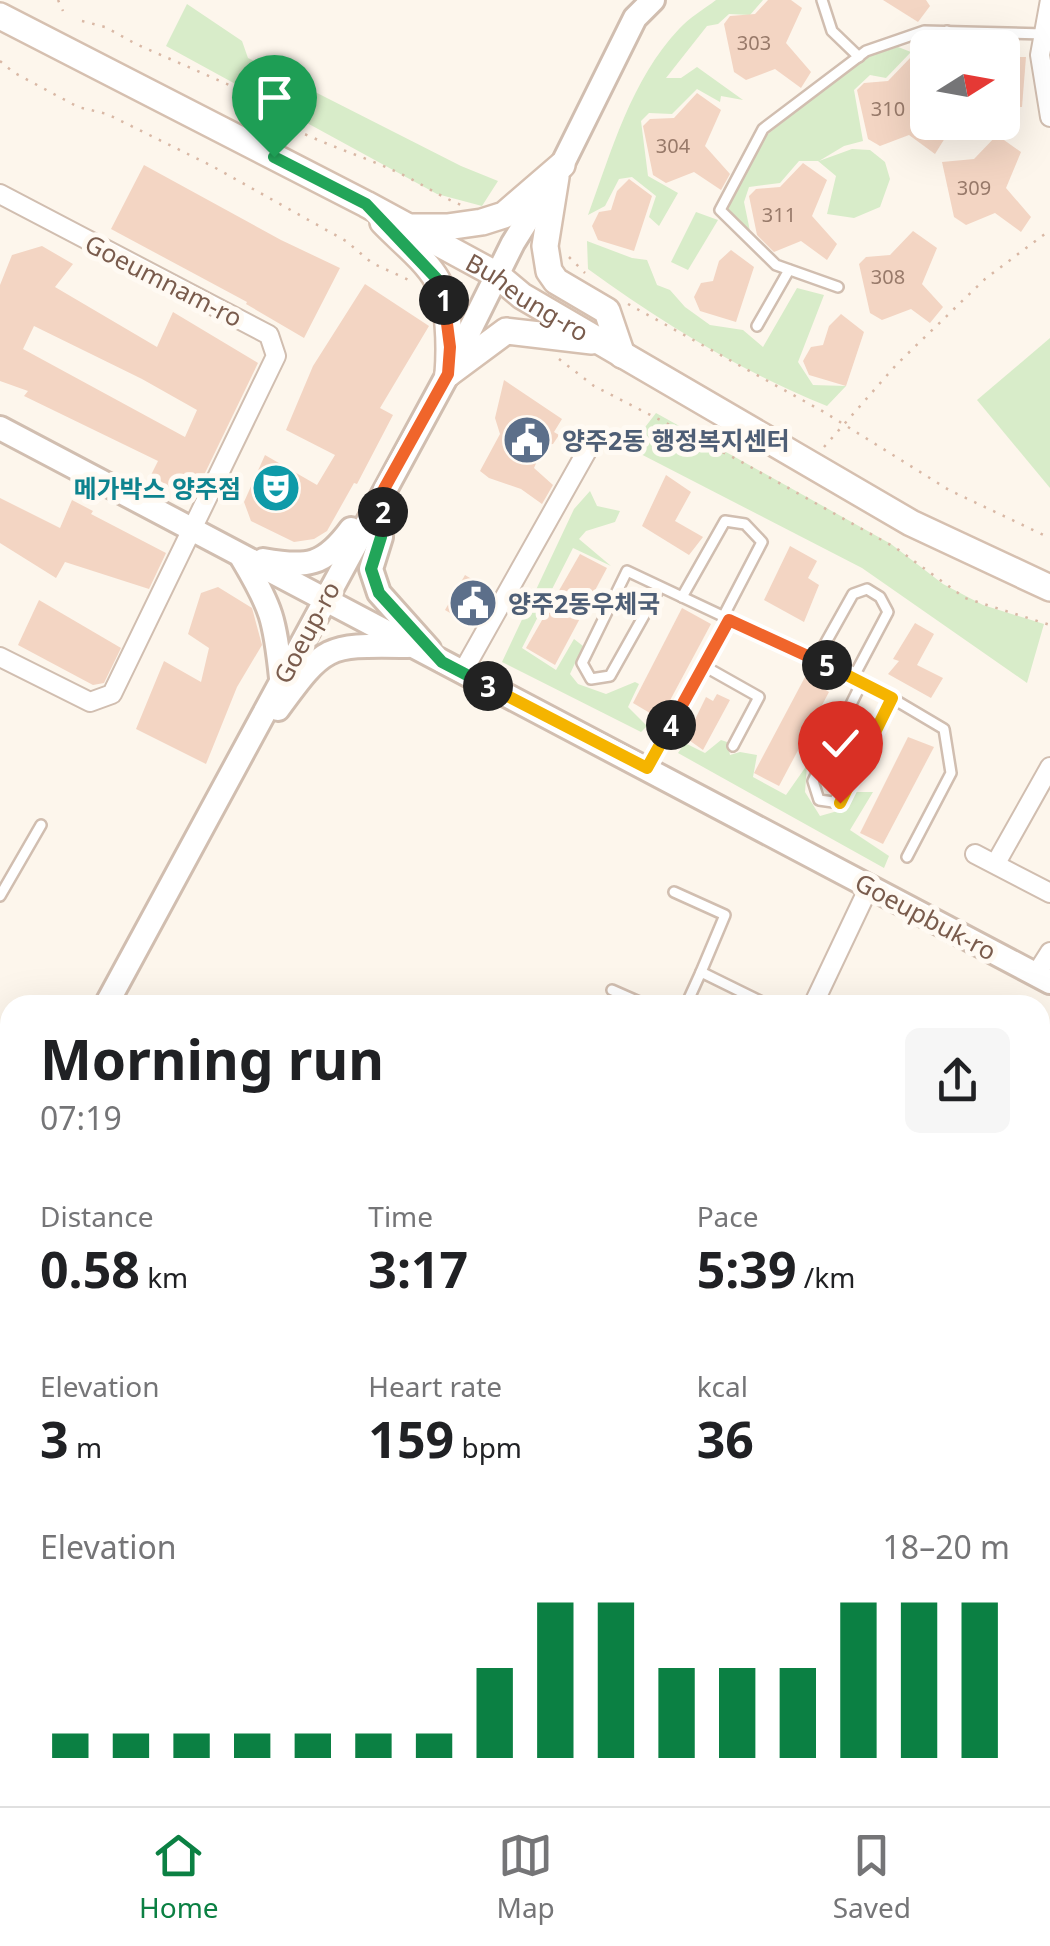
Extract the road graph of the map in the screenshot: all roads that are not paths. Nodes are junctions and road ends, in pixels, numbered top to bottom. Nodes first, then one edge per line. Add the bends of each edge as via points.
1 (653, 0) edge
2 (822, 0) edge
3 (1050, 0) edge
4 (0, 16) edge
5 (1020, 34) edge
6 (1044, 34) junction
7 (910, 37) edge
8 (859, 57) junction
9 (1050, 117) edge
10 (559, 171) junction
11 (0, 194) edge
12 (366, 204) junction
13 (407, 227) junction
14 (789, 270) junction
15 (497, 276) junction
16 (838, 288) dead end
17 (757, 326) dead end
18 (611, 348) junction
19 (448, 374) junction
20 (0, 428) edge
21 (588, 448) dead end
22 (388, 481) junction
23 (190, 529) junction
24 (240, 556) junction
25 (660, 586) junction
26 (1050, 588) edge
27 (682, 597) junction
28 (323, 600) junction
29 (726, 618) junction
30 (411, 646) junction
31 (0, 656) edge
32 (816, 660) junction
33 (704, 666) junction
34 (452, 668) junction
35 (281, 678) junction
36 (857, 680) junction
37 (892, 698) junction
38 (258, 721) junction
39 (733, 746) dead end
40 (1050, 767) edge
41 (647, 768) junction
42 (41, 826) dead end
43 (975, 854) dead end
44 (908, 857) dead end
45 (996, 863) junction
46 (869, 887) junction
47 (674, 892) dead end
48 (1050, 893) edge
49 (0, 896) edge
50 (1050, 952) edge
51 (701, 972) junction
52 (1043, 978) edge
53 (612, 990) dead end
54 (111, 995) edge
55 (623, 995) edge
56 (691, 995) edge
57 (748, 995) edge
58 (818, 995) edge

1 - 10 street, Goeup-ro via 635,18
2 - 8 lane via 832,31
3 - 6 street
4 - 12 main road, Buheung-ro
5 - 6 lane
6 - 9 street via 1040,54
7 - 8 lane
8 - 14 lane via 763,129 720,210
10 - 13 main road via 504,214 447,227
10 - 15 street, Goeup-ro
10 - 18 main road via 544,246 550,271 607,311
11 - 23 street, Goeumnam-ro via 269,334 276,356
12 - 13 main road, Buheung-ro
12 - 19 main road via 437,279 450,347
13 - 15 main road, Buheung-ro
14 - 16 lane
14 - 17 lane
15 - 18 main road, Buheung-ro
15 - 19 street, Goeup-ro
18 - 19 main road via 506,331
18 - 26 main road, Buheung-ro via 911,523
19 - 22 street, Goeup-ro
20 - 23 street
21 - 34 street
22 - 24 street via 317,563
22 - 28 street, Goeup-ro
22 - 34 street via 371,569 379,593
23 - 24 street
23 - 31 street, Goeumnam-ro via 112,694 90,702
24 - 28 street
24 - 35 street via 276,625
25 - 25 lane via 627,571 582,663 591,679 610,676
25 - 27 lane
27 - 29 lane
27 - 29 lane via 725,521 746,524 762,542
28 - 30 street, Goeupbuk-ro
28 - 35 street, Goeup-ro
29 - 32 lane
29 - 33 lane
30 - 34 street, Goeupbuk-ro
30 - 38 street via 354,645 328,652 307,668 274,714
32 - 36 lane
32 - 36 lane via 853,594 867,589 888,612
33 - 39 lane via 759,697
33 - 41 lane
34 - 41 street, Goeupbuk-ro
35 - 38 street, Goeup-ro
36 - 37 lane
36 - 37 lane via 813,780 819,800 840,803
37 - 44 lane via 944,729 952,773
38 - 54 street, Goeup-ro
40 - 45 street
41 - 46 street, Goeupbuk-ro
42 - 49 lane
43 - 45 street
45 - 48 street
46 - 52 street, Goeupbuk-ro
46 - 58 street
47 - 51 lane via 725,916
50 - 52 street
51 - 56 lane
51 - 57 lane
53 - 55 lane

